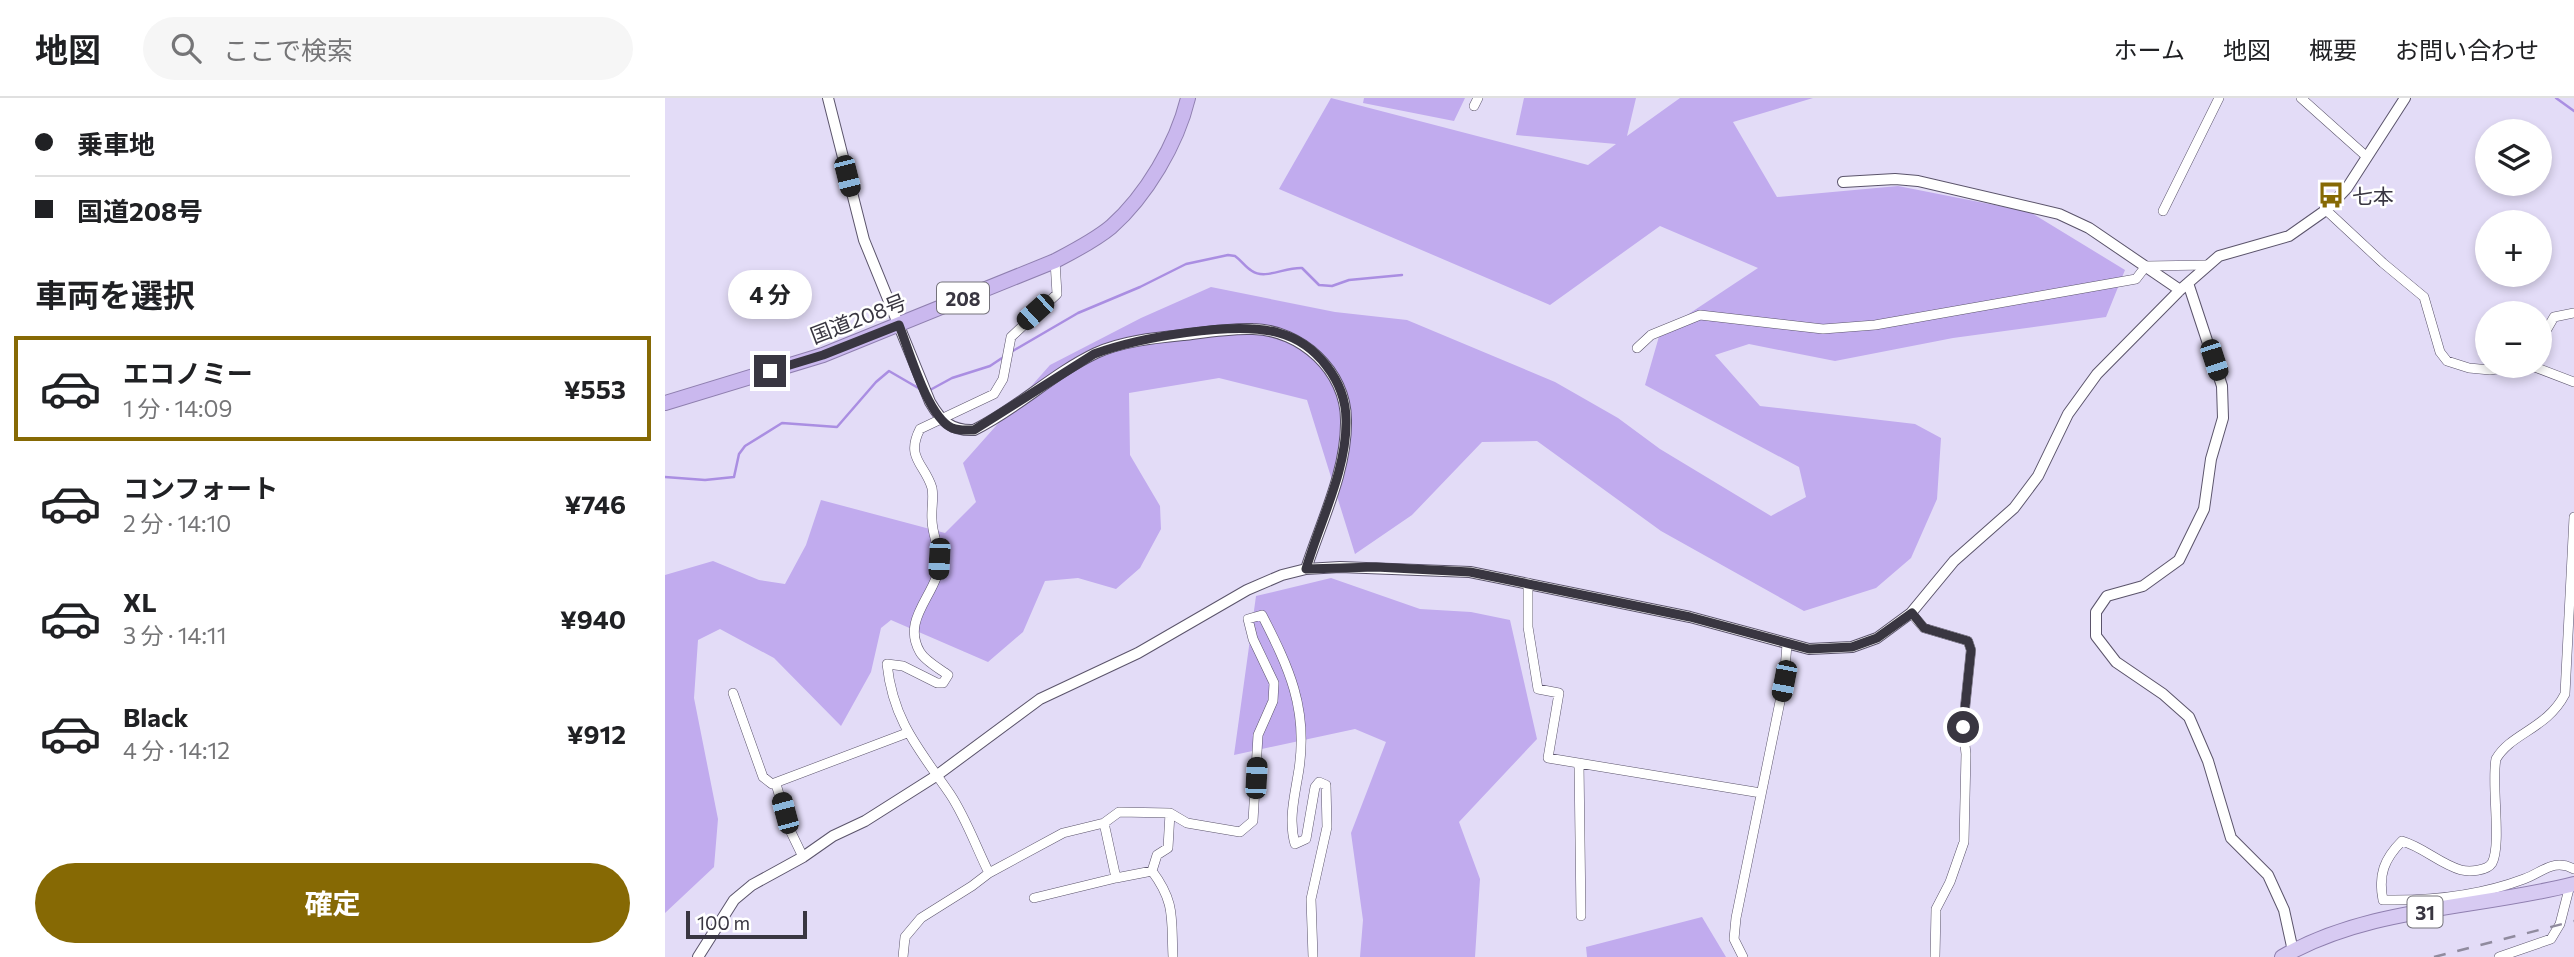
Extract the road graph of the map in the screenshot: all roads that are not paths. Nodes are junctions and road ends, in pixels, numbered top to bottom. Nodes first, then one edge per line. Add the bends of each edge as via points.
1 (828, 98) edge
2 (1188, 98) edge
3 (2219, 98) edge
4 (2301, 98) edge
5 (2405, 98) edge
6 (2367, 157) junction
7 (1843, 183) dead end
8 (2326, 210) junction
9 (2163, 211) dead end
10 (1055, 261) junction
11 (2208, 265) junction
12 (2146, 266) junction
13 (2184, 287) junction
14 (2574, 313) edge
15 (2552, 320) edge
16 (899, 325) junction
17 (1637, 348) dead end
18 (2475, 369) edge
19 (2552, 374) edge
20 (2574, 382) edge
21 (665, 403) edge
22 (940, 419) junction
23 (2574, 517) edge
24 (1306, 569) junction
25 (1528, 583) junction
26 (1912, 613) junction
27 (1787, 644) junction
28 (733, 693) dead end
29 (907, 733) junction
30 (1579, 763) junction
31 (936, 776) junction
32 (776, 784) junction
33 (1761, 793) junction
34 (1170, 813) junction
35 (1104, 823) junction
36 (803, 857) junction
37 (2574, 869) edge
38 (1152, 871) junction
39 (989, 873) junction
40 (1116, 878) junction
41 (2572, 885) edge
42 (1034, 898) dead end
43 (1581, 916) dead end
44 (2288, 954) edge
45 (698, 957) edge
46 (903, 957) edge
47 (1173, 957) edge
48 (1313, 957) edge
49 (1743, 957) edge
50 (1935, 957) edge
51 (2499, 957) edge

1 - 16 street via 864,240
2 - 10 highway, 国道208号 / 208 via 1167,149 1130,209 1086,244
3 - 9 street
4 - 6 street
5 - 6 street
6 - 8 street
7 - 12 street via 1918,181 2033,206 2089,228
8 - 11 street via 2290,236 2230,252
8 - 18 street via 2424,297 2440,352 2447,360
10 - 16 highway, 国道208号 / 208
10 - 22 street via 1057,294 1011,337 1003,379 994,394
11 - 12 street
11 - 13 street
12 - 13 street
12 - 17 street via 2136,279 1875,325 1822,329 1700,315 1651,335
13 - 26 street via 2097,374 2079,396 2038,476 2014,508 1954,561
13 - 44 street via 2222,386 2223,418 2204,509 2179,560 2143,586 2107,596 2096,612 2096,636 2116,662 2189,717 2231,838 2268,875 2284,910
14 - 15 street
16 - 21 highway, 国道208号 / 208 via 823,355
16 - 22 street
19 - 20 street
22 - 24 street via 951,428 974,430 1114,346 1224,330 1255,328 1279,333 1313,351 1326,365 1343,399 1346,419 1338,473
22 - 29 street via 920,429 917,436 915,458 932,488 939,577 916,614 915,638 920,653 949,676 937,683 903,666 887,664 896,711
23 - 37 street via 2565,694 2542,723 2496,759 2492,863 2486,868 2461,870 2402,841 2387,856 2381,891 2383,901 2430,901 2522,880 2555,864
24 - 25 street via 1470,572
24 - 31 street via 1268,580 1138,653 1040,699
25 - 27 street via 1690,617
25 - 30 street via 1528,627 1538,689 1559,693 1548,758
26 - 27 street via 1877,638 1852,647 1809,649
26 - 50 street via 1924,628 1968,641 1971,650 1963,727 1964,842 1936,909
27 - 33 street
28 - 32 street via 763,777
29 - 31 street
29 - 32 street
30 - 33 street
30 - 43 street
31 - 36 street
31 - 39 street via 951,796
32 - 36 street
33 - 49 street via 1736,918 1734,939
34 - 35 street via 1119,812
34 - 38 street via 1168,848 1157,855
34 - 48 street via 1187,824 1240,832 1253,821 1258,735 1273,701 1274,683 1248,619 1262,615 1299,700 1300,745 1292,819 1295,844 1306,839 1315,786 1319,782 1326,785 1324,850 1311,899
35 - 39 street via 1063,833
35 - 40 street
36 - 45 street via 734,900
38 - 40 street
38 - 47 street via 1171,904
39 - 46 street via 921,918 905,937
40 - 42 street
41 - 44 main road, 31 via 2366,922
41 - 51 street via 2551,939

